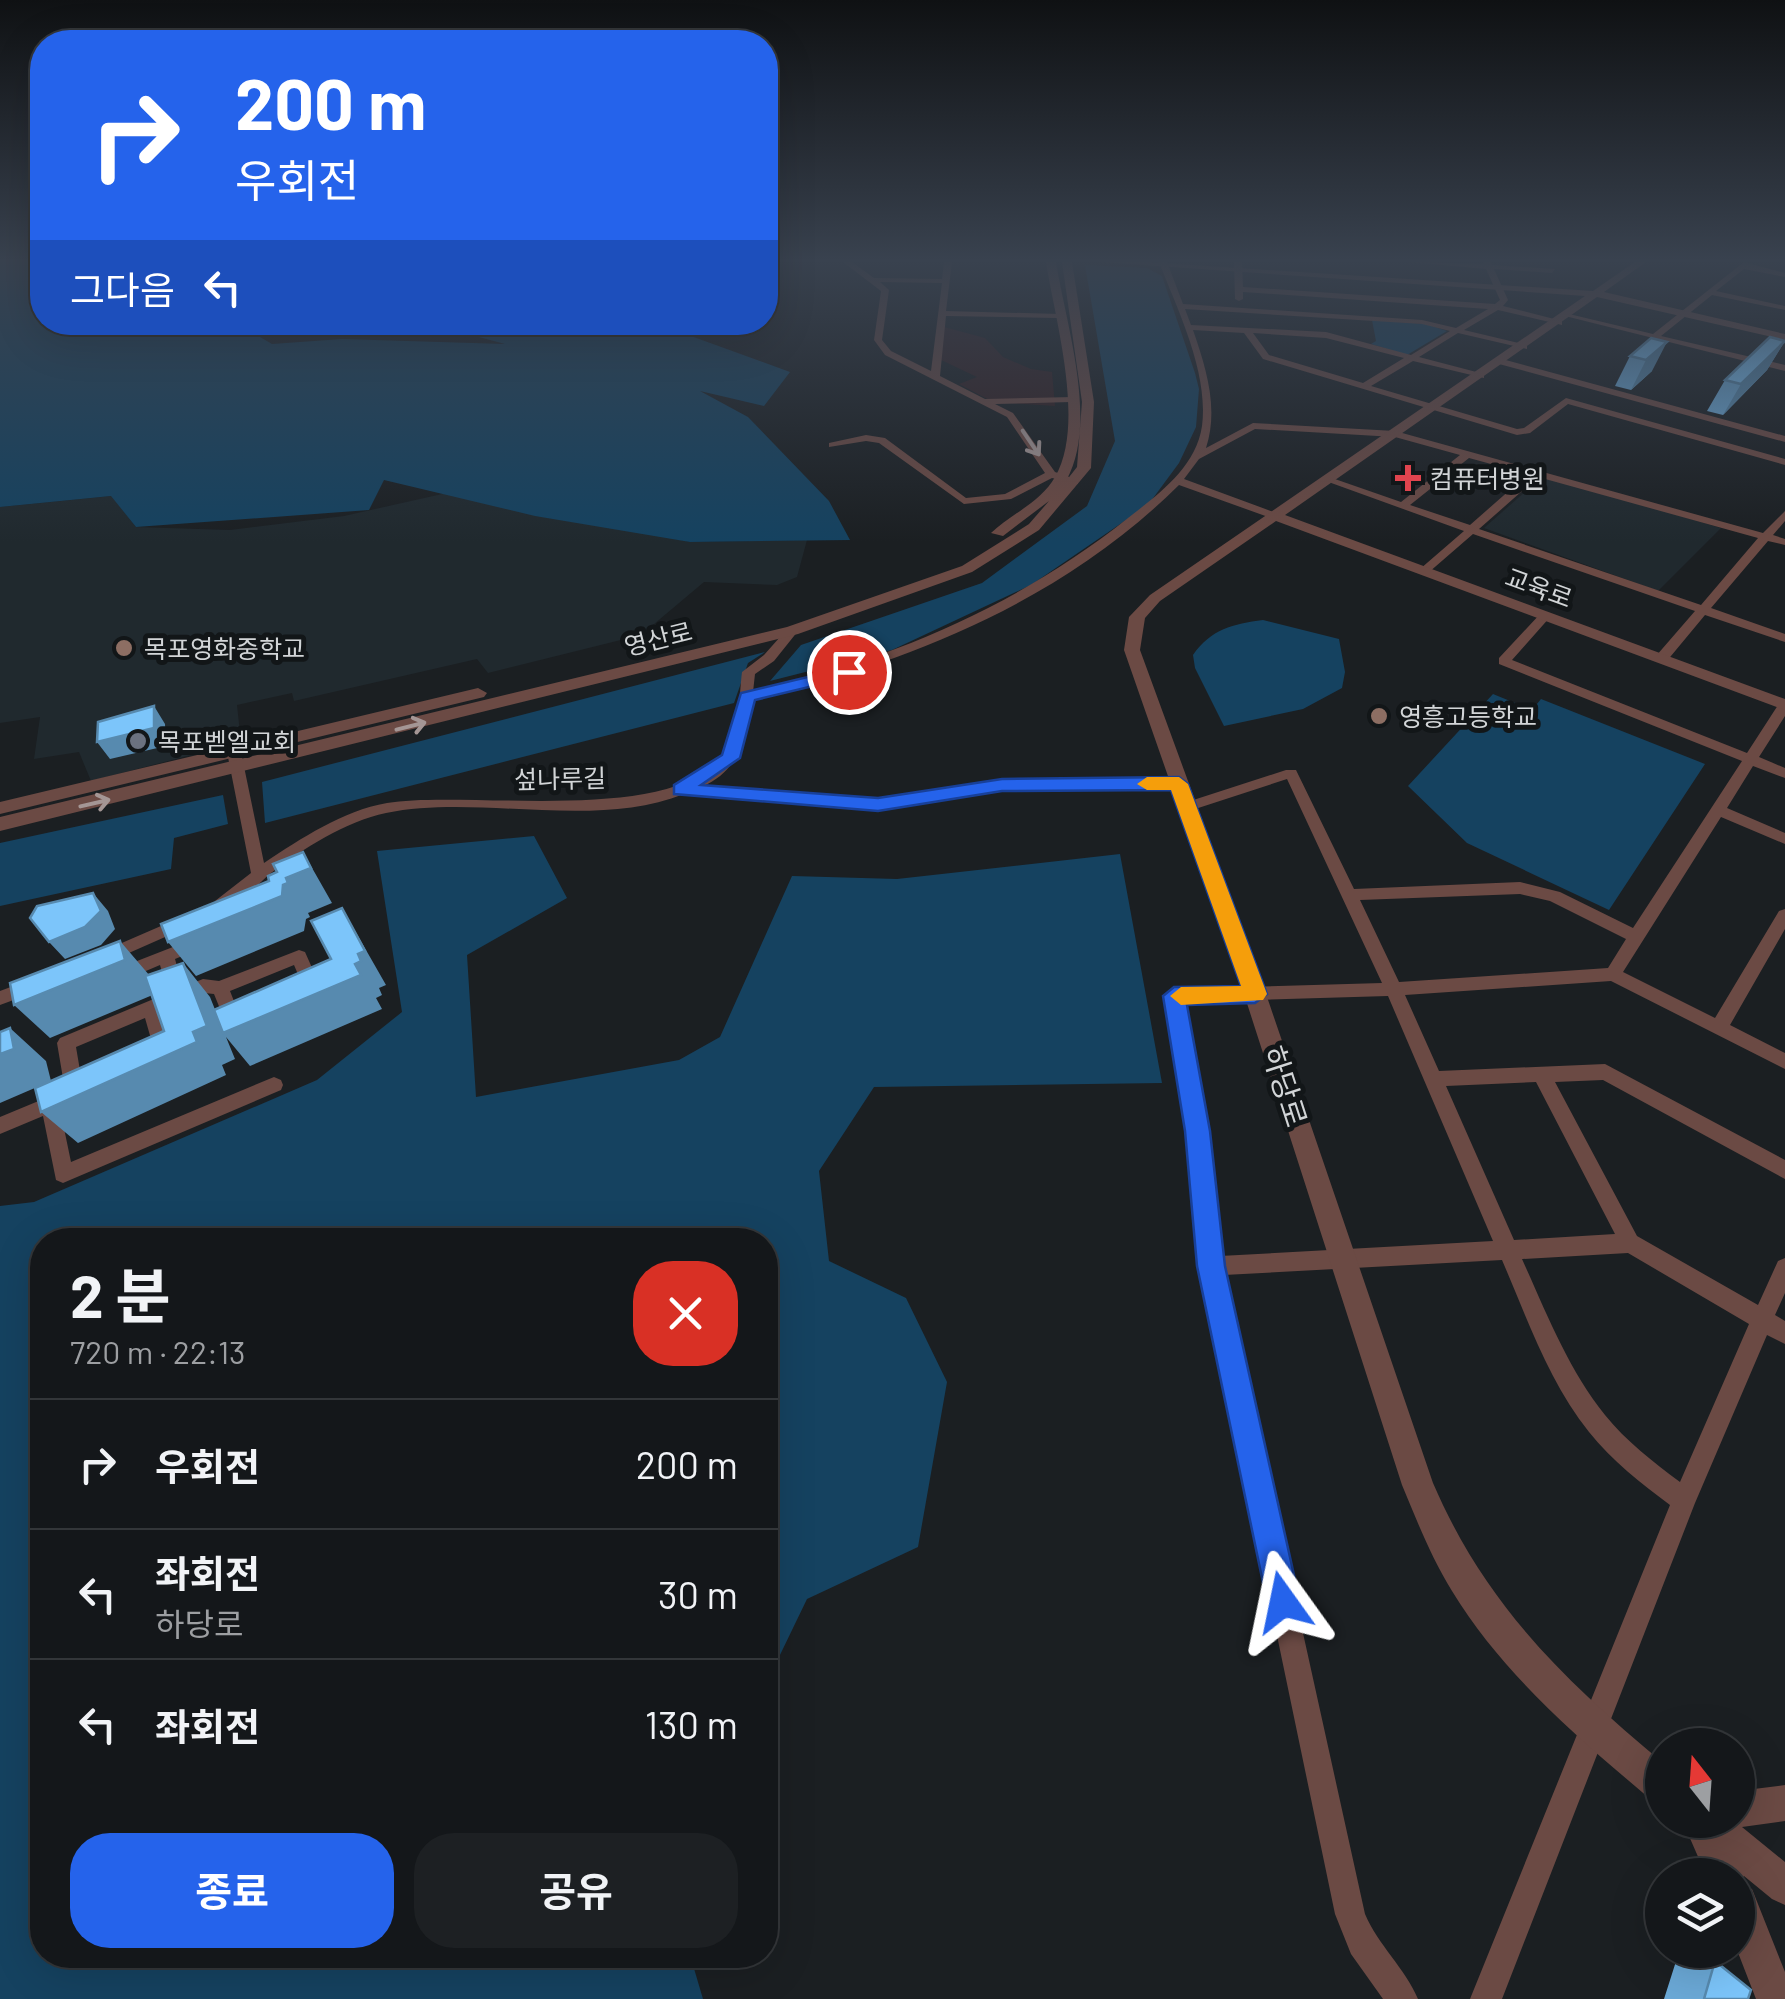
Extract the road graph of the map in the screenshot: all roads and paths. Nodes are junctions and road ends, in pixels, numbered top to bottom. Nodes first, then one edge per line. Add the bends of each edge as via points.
1 (893, 355) edge
2 (938, 355) edge
3 (1064, 355) edge
4 (1081, 355) edge
5 (1197, 355) edge
6 (1265, 355) edge
7 (1404, 355) edge
8 (1414, 355) edge
9 (1512, 355) edge
10 (1733, 355) edge
11 (1411, 357) junction
12 (1502, 362) junction
13 (1785, 368) edge
14 (935, 376) junction
15 (1481, 376) junction
16 (1364, 386) junction
17 (1071, 399) junction
18 (987, 401) junction
19 (1435, 407) junction
20 (1396, 434) junction
21 (1785, 438) edge
22 (833, 445) dead end
23 (1469, 454) junction
24 (1192, 459) junction
25 (1785, 462) edge
26 (1537, 472) junction
27 (1062, 479) junction
28 (1328, 480) junction
29 (1179, 481) junction
30 (1402, 506) junction
31 (1785, 514) edge
32 (1275, 516) junction
33 (1472, 530) junction
34 (1766, 536) junction
35 (1785, 542) edge
36 (1424, 571) junction
37 (1703, 610) junction
38 (1545, 616) junction
39 (792, 631) junction
40 (1785, 638) edge
41 (1661, 659) junction
42 (747, 697) junction
43 (1785, 705) edge
44 (1750, 759) junction
45 (236, 761) junction
46 (1785, 773) edge
47 (681, 790) junction
48 (1182, 795) junction
49 (0, 808) edge
50 (1717, 810) junction
51 (0, 824) edge
52 (1785, 839) edge
53 (260, 875) junction
54 (1352, 895) junction
55 (1785, 914) edge
56 (214, 937) edge
57 (1636, 937) junction
58 (166, 956) junction
59 (85, 966) edge
60 (1612, 974) junction
61 (93, 985) edge
62 (220, 988) junction
63 (1394, 989) junction
64 (1255, 994) junction
65 (296, 995) edge
66 (178, 996) junction
67 (0, 998) edge
68 (39, 1007) edge
69 (152, 1007) junction
70 (249, 1015) edge
71 (1719, 1028) junction
72 (151, 1058) edge
73 (1785, 1062) edge
74 (1542, 1075) junction
75 (1434, 1079) junction
76 (274, 1085) dead end
77 (50, 1104) junction
78 (0, 1126) edge
79 (1785, 1170) edge
80 (1630, 1244) junction
81 (1508, 1248) junction
82 (1344, 1260) junction
83 (1211, 1266) junction
84 (1785, 1268) edge
85 (1773, 1327) edge
86 (1684, 1500) junction
87 (1596, 1729) junction
88 (1645, 1771) edge
89 (1785, 1804) edge
90 (1755, 1807) edge
91 (1725, 1838) edge
92 (1785, 1886) edge
93 (1755, 1945) edge
94 (1402, 1999) edge
95 (1486, 1999) edge
96 (1776, 1999) edge

1 - 14 street
2 - 14 street
3 - 17 street
4 - 27 street, 영산로 via 1088,454
5 - 24 street via 1206,405 1202,445
6 - 16 street
7 - 11 street
8 - 11 street
9 - 12 street, 하당로
10 - 13 street
11 - 15 street
11 - 16 street
12 - 15 street, 하당로
12 - 21 street
14 - 18 street
15 - 19 street, 하당로
16 - 19 street
17 - 18 street
17 - 27 street via 1071,454
18 -> 27 street via 1018,422
19 - 20 street, 하당로
19 - 25 street via 1527,432 1566,401
20 - 23 street
20 - 24 street via 1253,426
20 - 28 street, 하당로
22 - 27 street via 882,440 955,498 974,502
23 - 26 street
23 - 30 street
24 - 29 street
26 - 33 street
26 - 34 street
27 - 39 street, 영산로 via 1034,526 967,568
27 - 45 street, 영산로 via 990,540 856,600
28 - 30 street
28 - 32 street, 하당로
29 - 32 street
29 - 42 street via 1064,574 987,618 868,666
30 - 33 street
31 - 34 street
32 - 36 street, 교육로
32 - 48 street, 하당로 via 1155,598 1137,618 1132,650
33 - 36 street
33 - 37 street
34 - 35 street
34 - 37 street
36 - 38 street, 교육로
37 - 40 street
37 - 41 street
38 - 41 street, 교육로
38 - 44 street via 1504,661
39 - 42 street, 섶나루길 via 753,666
45 -> 39 street, 영산로
41 - 43 street, 교육로
42 - 47 street, 섶나루길 via 731,758
43 - 44 street
44 - 46 street
44 - 50 street
45 - 49 street, 영산로
51 -> 45 street, 영산로
45 - 53 street
47 - 48 street via 878,804 1002,785
47 - 53 street, 섶나루길 via 596,806 385,808
48 - 54 street via 1292,772
48 - 64 street, 하당로
50 - 52 street
50 - 57 street
53 - 59 street, 섶나루길 via 234,900
54 - 57 street via 1520,888 1554,896
54 - 63 street
55 - 71 street
56 - 58 street
57 - 60 street
58 - 61 street
58 - 66 street
60 - 63 street
60 - 71 street
62 - 65 street via 299,956 312,988
62 - 66 street via 202,986
62 - 70 street via 233,1022
63 - 64 street
63 - 75 street
64 - 82 street, 하당로
64 - 83 street via 1174,996
66 - 69 street
67 - 68 street via 43,982
69 - 72 street via 166,1052
69 - 77 street via 66,1043 75,1094
71 - 73 street
74 - 75 street
74 - 79 street via 1605,1072
74 - 80 street
75 - 81 street
76 - 77 street via 63,1174
77 - 78 street
80 - 81 street
80 - 85 street
81 - 82 street
81 - 86 street via 1555,1358 1587,1412 1636,1464
82 - 83 street
82 - 87 street, 하당로 via 1418,1485 1456,1572 1508,1645
83 - 94 street via 1350,1914
84 - 85 street
85 - 86 street
86 - 87 street
87 - 88 street, 하당로
87 - 95 street
89 - 90 street
91 - 92 street
93 - 96 street

